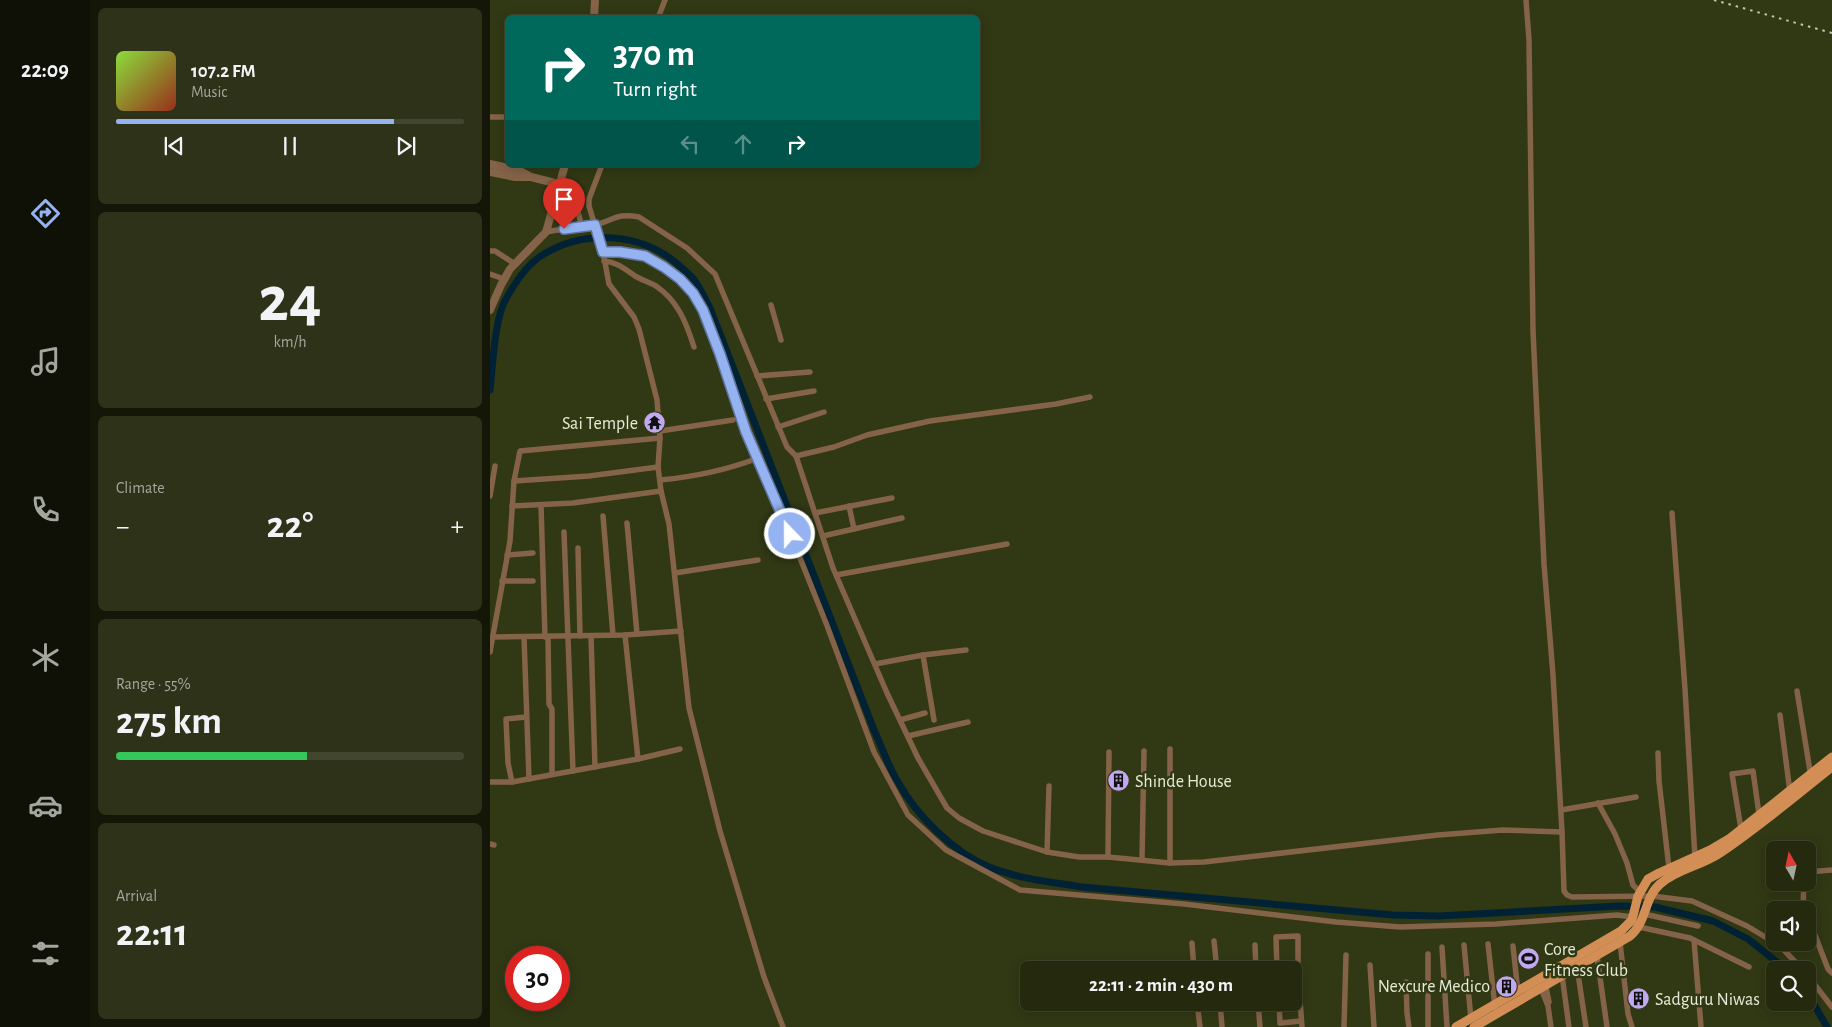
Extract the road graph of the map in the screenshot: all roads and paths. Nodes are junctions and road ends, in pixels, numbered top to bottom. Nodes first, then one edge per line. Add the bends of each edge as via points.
1 (595, 0) edge
2 (665, 0) edge
3 (1526, 0) edge
4 (594, 15) edge
5 (659, 15) edge
6 (490, 117) edge
7 (505, 117) edge
8 (490, 164) edge
9 (564, 167) edge
10 (601, 167) edge
11 (490, 172) edge
12 (531, 177) junction
13 (559, 184) junction
14 (556, 196) junction
15 (595, 225) junction
16 (581, 226) junction
17 (546, 232) junction
18 (490, 251) edge
19 (603, 252) junction
20 (604, 261) junction
21 (515, 264) junction
22 (490, 274) edge
23 (504, 279) junction
24 (492, 301) edge
25 (771, 305) dead end
26 (490, 310) edge
27 (781, 340) dead end
28 (694, 347) dead end
29 (810, 372) dead end
30 (757, 376) junction
31 (814, 390) dead end
32 (1090, 397) dead end
33 (766, 399) junction
34 (824, 412) dead end
35 (733, 420) dead end
36 (778, 427) junction
37 (660, 434) junction
38 (796, 456) junction
39 (758, 458) junction
40 (495, 466) dead end
41 (658, 467) junction
42 (660, 480) junction
43 (514, 481) junction
44 (661, 491) junction
45 (490, 496) edge
46 (892, 498) dead end
47 (541, 505) junction
48 (512, 506) junction
49 (849, 506) junction
50 (815, 513) junction
51 (1672, 513) dead end
52 (603, 516) dead end
53 (902, 518) dead end
54 (627, 523) dead end
55 (854, 529) junction
56 (564, 532) dead end
57 (822, 536) junction
58 (1007, 544) dead end
59 (578, 548) dead end
60 (533, 553) dead end
61 (507, 554) junction
62 (758, 560) dead end
63 (675, 573) junction
64 (836, 575) junction
65 (502, 581) junction
66 (533, 581) dead end
67 (681, 631) junction
68 (637, 634) junction
69 (613, 635) junction
70 (625, 635) junction
71 (580, 636) junction
72 (591, 636) junction
73 (524, 637) junction
74 (546, 637) junction
75 (568, 637) junction
76 (492, 638) junction
77 (966, 650) dead end
78 (490, 652) edge
79 (923, 655) junction
80 (874, 664) junction
81 (1797, 690) dead end
82 (926, 713) dead end
83 (1780, 715) dead end
84 (526, 717) junction
85 (900, 720) junction
86 (934, 720) dead end
87 (968, 722) dead end
88 (908, 736) junction
89 (680, 749) dead end
90 (1170, 749) dead end
91 (1144, 751) dead end
92 (1109, 752) dead end
93 (1658, 753) dead end
94 (1832, 757) edge
95 (638, 759) junction
96 (596, 767) junction
97 (1832, 768) edge
98 (573, 771) junction
99 (552, 774) junction
100 (1811, 778) junction
101 (529, 779) junction
102 (490, 782) edge
103 (512, 782) junction
104 (1049, 786) dead end
105 (1789, 790) junction
106 (1636, 797) dead end
107 (1792, 800) junction
108 (1598, 803) junction
109 (1561, 810) junction
110 (1758, 814) junction
111 (1741, 829) junction
112 (1562, 832) junction
113 (1047, 852) junction
114 (1108, 857) junction
115 (1142, 860) junction
116 (1696, 861) junction
117 (1170, 863) junction
118 (1668, 868) junction
119 (1832, 870) edge
120 (1816, 871) edge
121 (1638, 896) junction
122 (1650, 898) junction
123 (1633, 914) junction
124 (1644, 914) junction
125 (1698, 926) dead end
126 (1639, 927) junction
127 (1816, 938) edge
128 (1694, 940) junction
129 (1214, 941) dead end
130 (1620, 942) junction
131 (1192, 943) dead end
132 (1488, 944) dead end
133 (1255, 945) dead end
134 (1464, 945) dead end
135 (1513, 946) dead end
136 (1442, 948) dead end
137 (1428, 954) dead end
138 (1346, 955) dead end
139 (1597, 956) junction
140 (1193, 961) edge
141 (1216, 961) edge
142 (1256, 961) edge
143 (1277, 961) edge
144 (1298, 961) edge
145 (1794, 961) edge
146 (1370, 966) dead end
147 (1577, 967) junction
148 (1749, 967) dead end
149 (1832, 973) edge
150 (1562, 975) junction
151 (1406, 982) dead end
152 (1542, 982) junction
153 (1816, 986) edge
154 (1518, 993) junction
155 (1832, 1007) edge
156 (1496, 1010) junction
157 (1199, 1011) edge
158 (1221, 1011) edge
159 (1259, 1011) edge
160 (1279, 1011) edge
161 (1301, 1011) edge
162 (1472, 1023) edge
163 (1302, 1024) edge
164 (783, 1027) edge
165 (1200, 1027) edge
166 (1222, 1027) edge
167 (1260, 1027) edge
168 (1344, 1027) edge
169 (1374, 1027) edge
170 (1409, 1027) edge
171 (1428, 1027) edge
172 (1446, 1027) edge
173 (1456, 1027) edge
174 (1551, 1027) edge
175 (1569, 1027) edge
176 (1586, 1027) edge
177 (1607, 1027) edge
178 (1632, 1027) edge
179 (1701, 1027) edge

1 - 4 street
2 - 5 street
3 - 109 street via 1533,331 1544,564
6 - 7 street
8 - 12 street via 518,170
9 - 13 street
10 - 15 street via 589,200
11 - 12 street via 515,178
12 - 13 street
13 - 14 street
14 - 16 street via 577,207
14 - 17 street
15 - 16 street
15 - 19 street
15 - 30 street via 621,215 639,216 687,248 716,274
16 - 17 street
17 - 21 street
18 - 21 street
19 - 20 street
19 - 39 street via 645,256 680,279 693,293 703,310
20 - 28 street via 618,264 670,297 681,314
20 - 37 street via 609,284 639,329 657,400
21 - 23 street
22 - 23 street
23 - 24 street
24 - 26 street
25 - 27 street
29 - 30 street
30 - 33 street
31 - 33 street
32 - 38 street via 930,421
33 - 36 street
34 - 36 street
35 - 37 street
36 - 38 street via 787,447
37 - 41 street
37 - 43 street via 523,450 518,454
38 - 50 street
39 - 42 street via 727,468
39 - 123 street via 826,623 874,752 908,815 946,850 1020,890 1400,927
40 - 45 street
41 - 42 street
41 - 43 street
42 - 44 street
43 - 48 street
44 - 47 street
44 - 63 street
46 - 49 street
47 - 48 street
47 - 74 street
48 - 61 street
49 - 50 street
49 - 55 street
50 - 57 street
51 - 116 street
52 - 69 street
53 - 55 street
54 - 68 street
55 - 57 street
56 - 75 street
57 - 64 street
58 - 64 street
59 - 71 street
60 - 61 street
61 - 65 street
62 - 63 street
63 - 67 street
64 - 80 street
65 - 66 street
65 - 76 street
67 - 68 street
67 - 164 street via 689,708 720,831 764,977
68 - 70 street
69 - 70 street
69 - 72 street
70 - 95 street
71 - 72 street
71 - 75 street
72 - 96 street
73 - 74 street
73 - 76 street
73 - 84 street
74 - 75 street
74 - 99 street via 548,704 552,709
75 - 98 street
76 - 78 street
77 - 79 street
79 - 80 street
79 - 86 street
80 - 85 street
81 - 100 street
82 - 85 street
83 - 105 street
84 - 101 street
84 - 103 street via 506,719
85 - 88 street
87 - 88 street
88 - 113 street via 947,808 983,831
89 - 95 street
90 - 117 street
91 - 115 street
92 - 114 street
93 - 118 street
94 - 100 main road
95 - 96 street
96 - 98 street
97 - 100 main road
98 - 99 street
99 - 101 street
100 - 105 main road
100 - 107 main road
101 - 103 street
102 - 103 street
104 - 113 street
105 - 107 street
105 - 110 main road
106 - 108 street
107 - 116 main road via 1718,855
108 - 109 street
108 - 121 street via 1628,863
109 - 112 street
110 - 111 main road
110 - 111 street via 1753,771 1732,774
111 - 116 main road
112 - 117 street via 1504,830 1438,834 1204,862
112 - 121 street via 1567,895
113 - 114 street
114 - 115 street
115 - 117 street
116 - 118 main road
116 - 122 main road via 1657,886
118 - 121 main road via 1648,879
119 - 120 street
121 - 122 street
121 - 123 main road
122 - 124 main road
122 - 145 street via 1692,901 1746,926 1780,946
123 - 152 main road via 1628,926
124 - 125 street
124 - 126 main road
126 - 128 street
126 - 130 main road
127 - 149 street
128 - 148 street
128 - 179 street
129 - 141 street
130 - 139 main road
130 - 178 street
131 - 140 street
132 - 156 street
133 - 142 street
134 - 162 street
135 - 154 street
136 - 172 street
137 - 171 street
138 - 168 street
139 - 147 main road
139 - 177 street
143 - 144 street via 1276,937 1298,936
146 - 169 street
147 - 150 main road
147 - 176 street
150 - 152 main road
150 - 175 street
151 - 170 street
152 - 154 main road
152 - 156 main road
152 - 174 street via 1549,999
153 - 155 street
154 - 156 main road
156 - 162 main road
157 - 165 street
158 - 166 street
159 - 167 street
160 - 163 street via 1280,1022
161 - 163 street
162 - 173 main road

